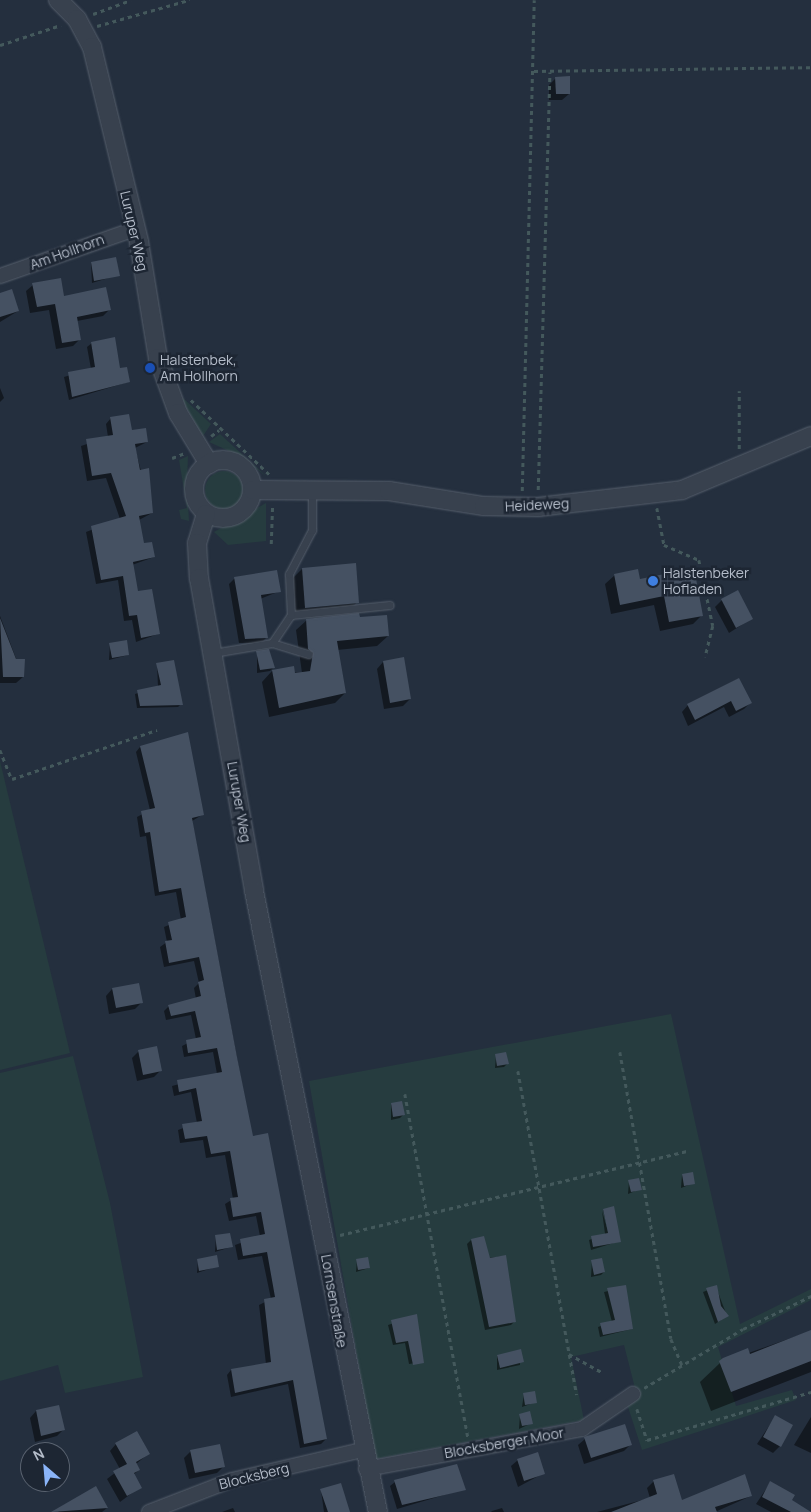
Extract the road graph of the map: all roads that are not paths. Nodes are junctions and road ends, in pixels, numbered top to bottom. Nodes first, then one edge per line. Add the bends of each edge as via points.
1 (58, 0) edge
2 (135, 229) junction
3 (0, 276) edge
4 (811, 436) edge
5 (209, 464) junction
6 (253, 490) junction
7 (312, 491) junction
8 (206, 514) junction
9 (389, 605) dead end
10 (291, 615) junction
11 (272, 643) junction
12 (212, 653) junction
13 (308, 654) dead end
14 (294, 1090) joint
15 (633, 1394) road end
16 (362, 1450) junction
17 (366, 1469) junction
18 (149, 1512) edge
19 (378, 1512) edge

1 - 2 street, Luruper Weg via 80,24 97,66
2 - 3 street, Am Hollhorn
2 - 5 street, Luruper Weg via 164,379 178,413
4 - 7 street, Heideweg via 744,467 682,490 530,508 390,491
5 - 6 street via 230,460 240,464
5 - 8 street via 193,486 199,507
6 - 7 street, Heideweg
6 - 8 street via 245,509 236,515 225,519
7 - 10 lane via 312,530 289,574
8 - 12 street, Luruper Weg via 196,558
9 - 10 lane
10 - 11 lane
11 - 12 lane
11 - 13 lane
12 - 14 street, Luruper Weg
14 - 16 street, Lornsenstraße
15 - 17 street, Blocksberger Moor via 582,1429
16 - 17 street, Lornsenstraße
16 - 18 street, Blocksberg via 232,1480
17 - 19 street, Lornsenstraße

